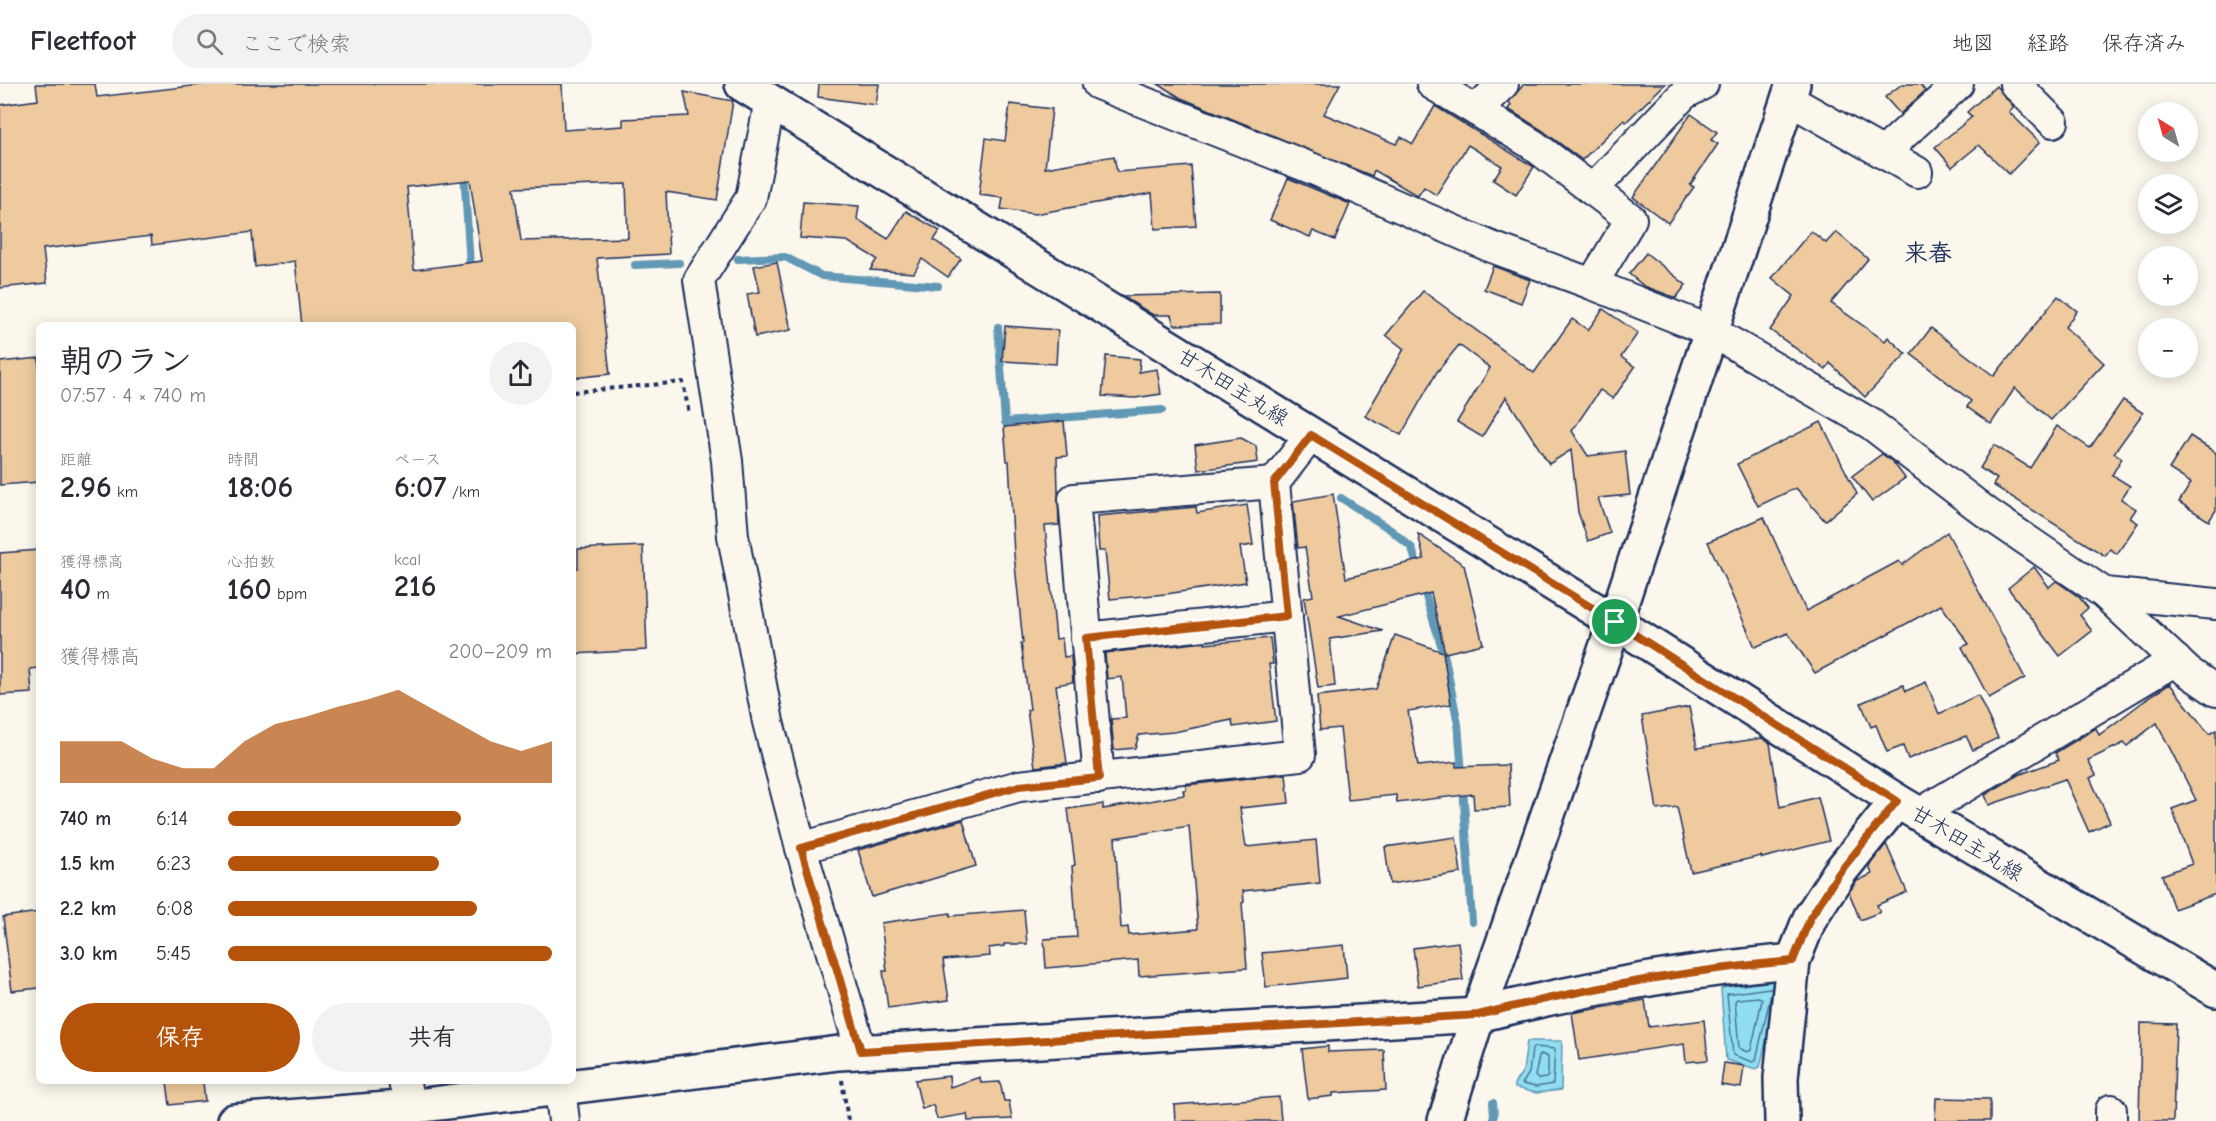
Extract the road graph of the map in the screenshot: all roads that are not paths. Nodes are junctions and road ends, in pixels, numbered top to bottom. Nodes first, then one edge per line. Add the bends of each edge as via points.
1 (742, 84) edge
2 (1432, 84) edge
3 (1503, 84) edge
4 (1958, 84) edge
5 (2015, 84) edge
6 (1688, 87) edge
7 (1114, 88) edge
8 (1791, 92) edge
9 (770, 102) junction
10 (1476, 110) junction
11 (2053, 122) dead end
12 (1883, 153) junction
13 (1917, 171) dead end
14 (1592, 190) junction
15 (1592, 284) junction
16 (1711, 331) junction
17 (1311, 435) junction
18 (1274, 483) junction
19 (2104, 593) junction
20 (2216, 604) edge
21 (1287, 616) junction
22 (1615, 622) junction
23 (1086, 638) junction
24 (2176, 660) junction
25 (2216, 691) edge
26 (1099, 778) junction
27 (1908, 807) junction
28 (801, 848) junction
29 (1793, 961) junction
30 (2216, 990) edge
31 (1478, 1015) junction
32 (850, 1052) junction
33 (560, 1088) junction
34 (404, 1104) edge
35 (234, 1121) edge
36 (564, 1121) edge
37 (1445, 1121) edge
38 (1782, 1121) edge

1 - 9 street, 甘木田主丸線
2 - 10 street
3 - 10 street
4 - 12 street
5 - 11 street
6 - 14 street
7 - 15 street via 1489,246
8 - 12 street
8 - 16 street
9 - 17 street, 甘木田主丸線
9 - 28 street via 751,198 699,280 727,461 733,536 768,722
10 - 14 street via 1532,144
12 - 13 street
14 - 15 street via 1631,219
15 - 16 street
16 - 19 street via 1871,424 1987,513
16 - 22 street
17 - 18 street
17 - 22 street, 甘木田主丸線
18 - 21 street
18 - 23 street via 1074,499
19 - 20 street
19 - 24 street
21 - 23 street
21 - 26 street via 1300,755
22 - 27 street, 甘木田主丸線
22 - 31 street
23 - 26 street
24 - 25 street
24 - 27 street
26 - 28 street via 1019,786
27 - 29 street via 1839,873 1810,918
27 - 30 street, 甘木田主丸線
28 - 32 street
29 - 31 street via 1711,969
29 - 38 street via 1781,1078
31 - 32 street
31 - 37 street
32 - 33 street
33 - 34 street
33 - 36 street
34 - 35 street

